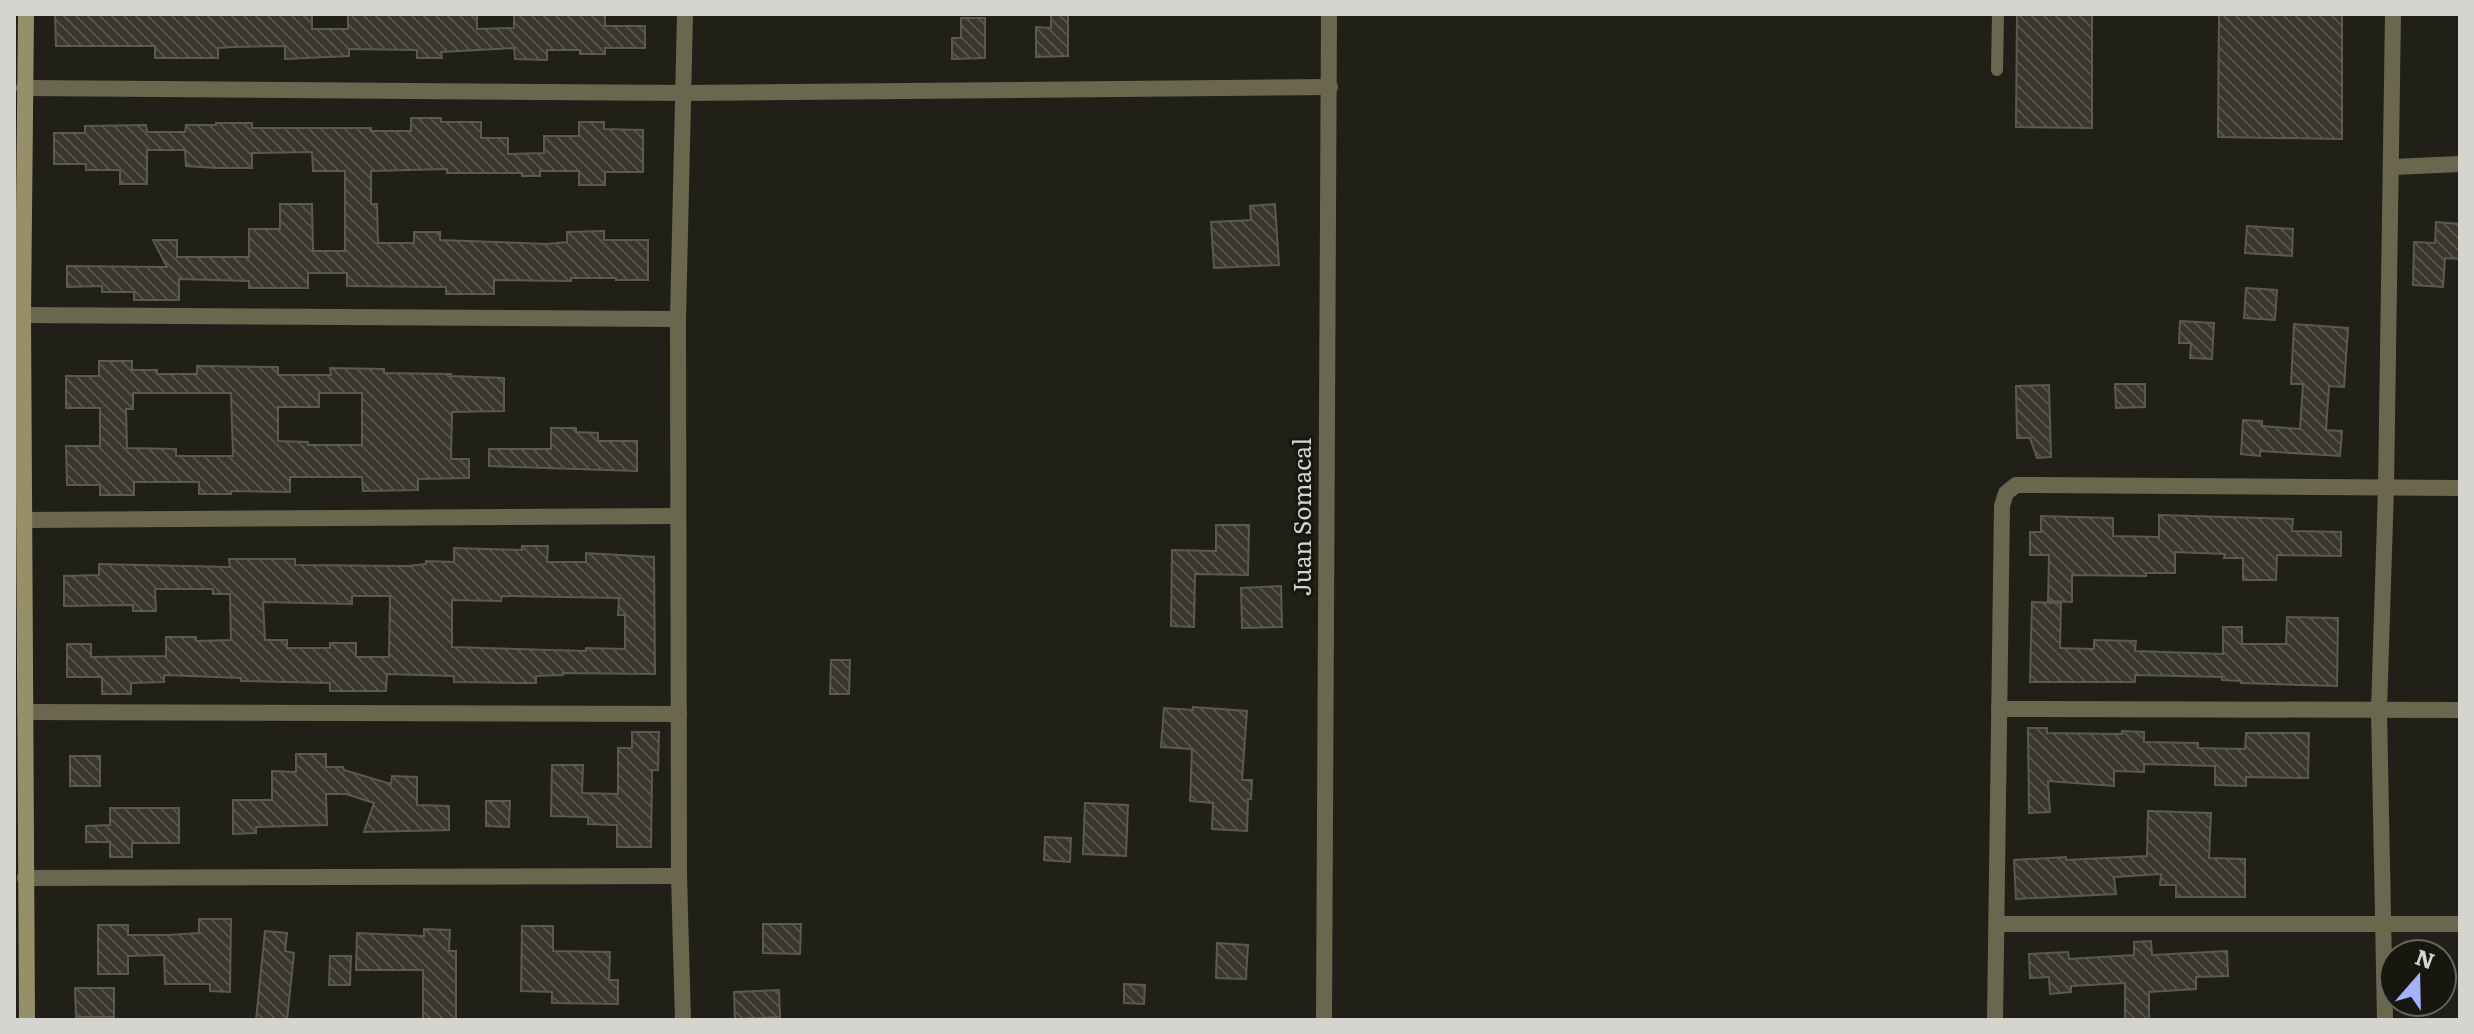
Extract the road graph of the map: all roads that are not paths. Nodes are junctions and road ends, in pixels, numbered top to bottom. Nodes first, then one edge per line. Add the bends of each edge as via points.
1 (26, 14) edge
2 (685, 14) edge
3 (1329, 14) edge
4 (1998, 14) edge
5 (2393, 14) edge
6 (1997, 70) dead end
7 (1330, 87) junction
8 (24, 88) junction
9 (685, 93) junction
10 (2460, 164) edge
11 (2393, 167) junction
12 (19, 296) edge
13 (23, 315) junction
14 (678, 319) junction
15 (2386, 488) junction
16 (2460, 488) edge
17 (678, 516) junction
18 (24, 520) junction
19 (1999, 709) junction
20 (2379, 710) junction
21 (2460, 710) edge
22 (25, 712) junction
23 (679, 714) junction
24 (679, 876) junction
25 (25, 878) junction
26 (1997, 924) junction
27 (2460, 924) edge
28 (2382, 925) junction
29 (27, 1020) edge
30 (683, 1020) edge
31 (1324, 1020) edge
32 (1995, 1020) edge
33 (2385, 1020) edge

1 - 8 main road
2 - 9 street
3 - 7 street, Juan Somacal
4 - 6 lane
5 - 11 street
7 - 9 street
7 - 31 street, Juan Somacal
8 - 9 street
8 - 12 main road
9 - 14 street
10 - 11 street
11 - 15 street
12 - 13 main road
13 - 14 street
13 - 18 main road
14 - 17 street
15 - 16 street
15 - 19 street via 2016,485 2002,506
15 - 20 street
17 - 18 street
17 - 23 street
18 - 22 main road
19 - 20 street
19 - 26 street
20 - 21 street
20 - 28 street
22 - 23 street
22 - 25 main road
23 - 24 street
24 - 25 street
24 - 30 street
25 - 29 main road
26 - 28 street
26 - 32 street
27 - 28 street
28 - 33 street

